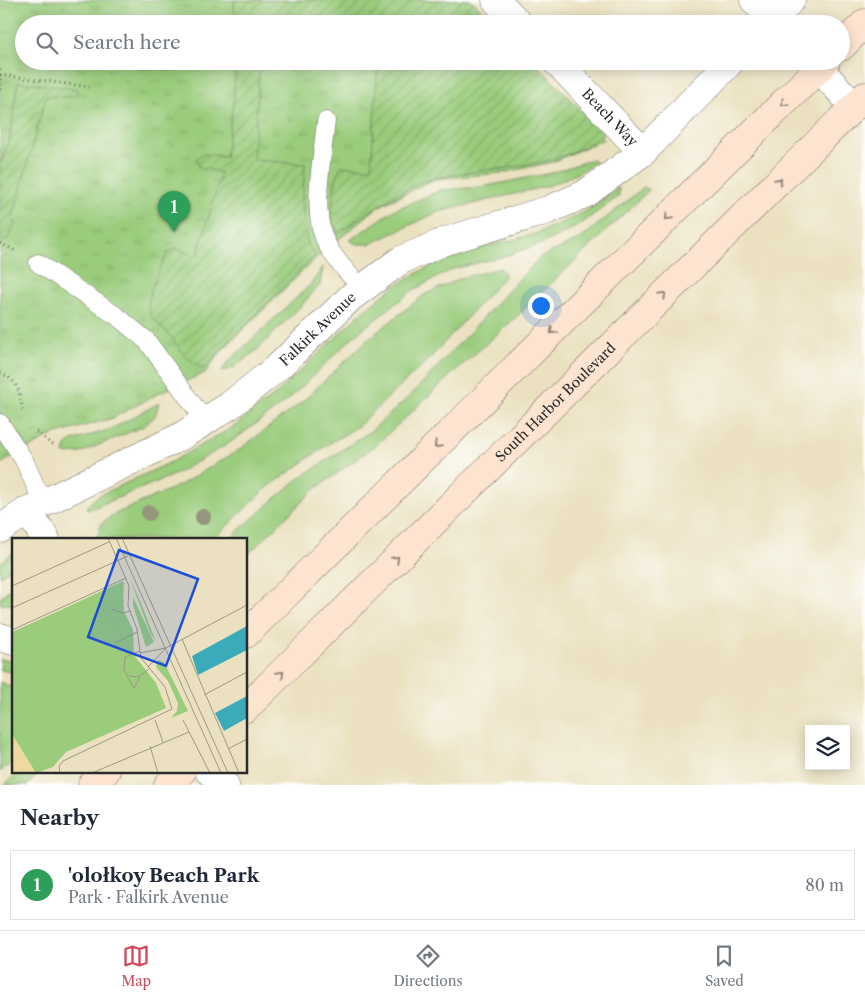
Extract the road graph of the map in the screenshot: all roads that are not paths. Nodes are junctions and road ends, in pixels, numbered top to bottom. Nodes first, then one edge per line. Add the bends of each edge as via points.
1 (496, 0) edge
2 (510, 15) edge
3 (865, 23) edge
4 (850, 37) edge
5 (565, 70) edge
6 (722, 70) edge
7 (813, 70) edge
8 (826, 70) edge
9 (860, 101) edge
10 (326, 121) dead end
11 (643, 152) junction
12 (38, 263) dead end
13 (362, 289) junction
14 (205, 421) junction
15 (0, 423) edge
16 (35, 507) junction
17 (0, 529) edge
18 (46, 538) edge
19 (248, 632) edge
20 (248, 706) edge
21 (105, 772) edge
22 (181, 772) edge
23 (210, 772) edge
24 (92, 785) edge
25 (168, 785) edge
26 (225, 785) edge

1 - 2 street
3 - 4 main road
5 - 11 street, Beach Way
6 - 11 street, Falkirk Avenue
7 -> 19 main road
8 - 9 street
20 -> 9 main road, South Harbor Boulevard
10 - 13 lane via 318,205 322,233 333,254
11 - 13 street, Falkirk Avenue via 585,194 548,210 419,252 401,260
12 - 14 lane via 118,317 147,341
13 - 14 street, Falkirk Avenue via 278,367
14 - 16 street, Falkirk Avenue via 180,437
15 - 16 lane via 24,460
16 - 17 street, Falkirk Avenue
16 - 18 street
21 - 24 main road
22 - 25 main road
23 - 26 street

